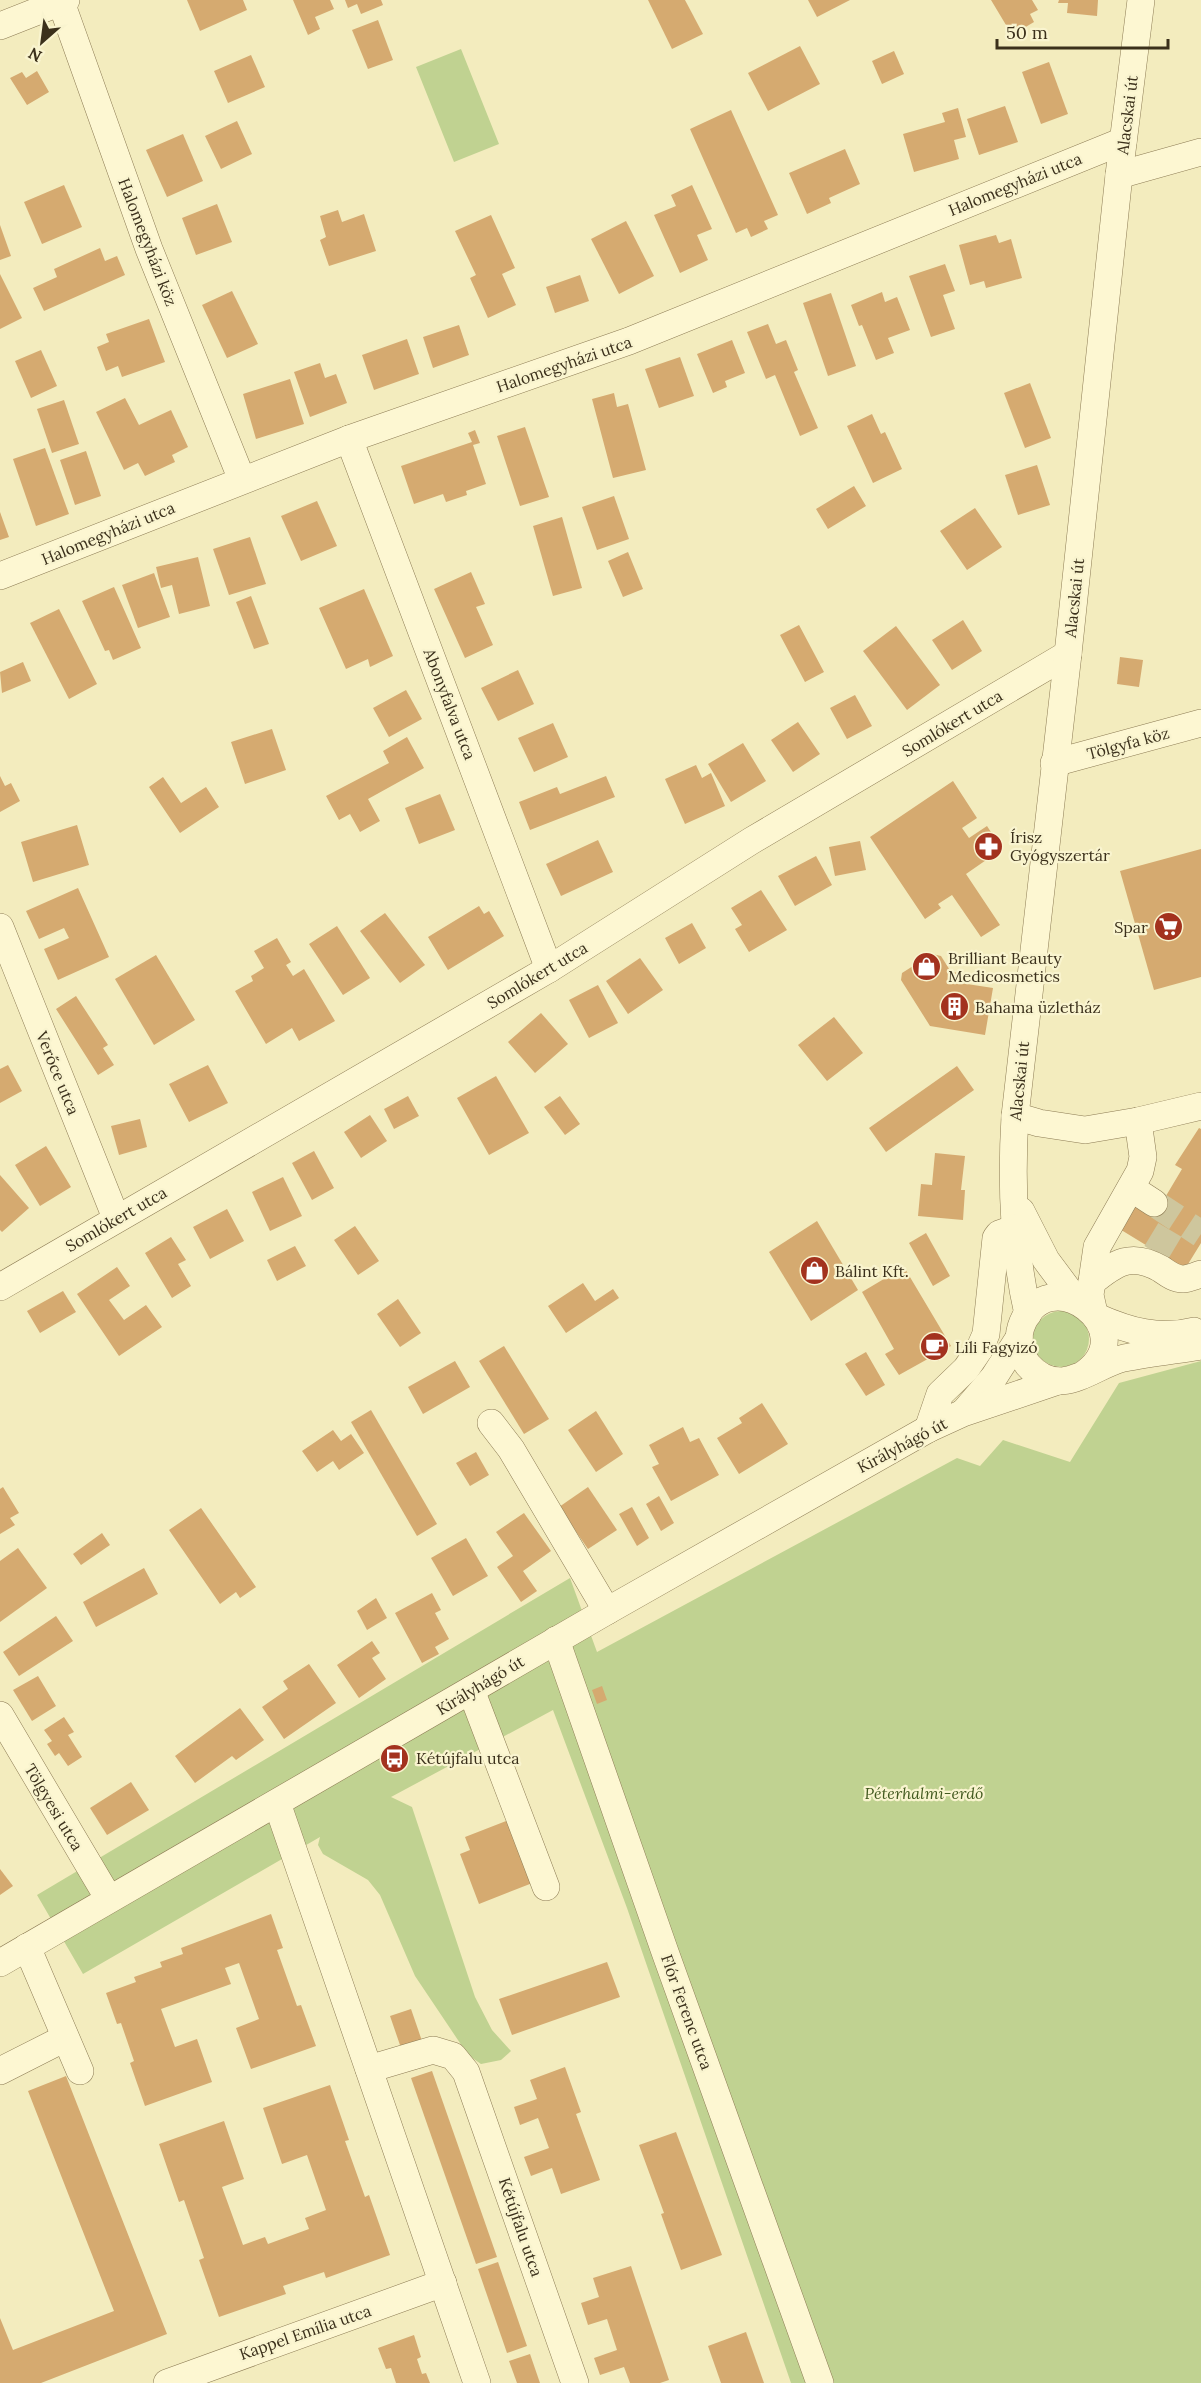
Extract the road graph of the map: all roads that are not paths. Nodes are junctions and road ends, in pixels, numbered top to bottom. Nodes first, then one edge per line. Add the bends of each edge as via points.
1 (1141, 0) edge
2 (63, 1) edge
3 (0, 27) edge
4 (1123, 141) junction
5 (1201, 152) edge
6 (1119, 175) junction
7 (349, 440) junction
8 (242, 480) junction
9 (0, 576) edge
10 (1068, 654) junction
11 (1201, 723) edge
12 (1054, 763) junction
13 (0, 927) edge
14 (549, 969) junction
15 (1201, 1106) edge
16 (1015, 1116) junction
17 (1138, 1121) junction
18 (1131, 1188) junction
19 (1014, 1197) junction
20 (1154, 1203) tunnel mouth
21 (116, 1218) junction
22 (1016, 1228) junction
23 (1201, 1274) edge
24 (0, 1287) edge
25 (1089, 1303) junction
26 (1023, 1326) junction
27 (1201, 1329) edge
28 (1201, 1346) edge
29 (1070, 1379) junction
30 (963, 1413) junction
31 (491, 1424) dead end
32 (928, 1429) junction
33 (607, 1611) junction
34 (556, 1640) junction
35 (471, 1690) junction
36 (0, 1715) edge
37 (277, 1803) junction
38 (546, 1887) dead end
39 (109, 1899) junction
40 (27, 1947) junction
41 (0, 1963) edge
42 (65, 2038) junction
43 (369, 2070) junction
44 (0, 2072) edge
45 (80, 2072) dead end
46 (443, 2283) junction
47 (167, 2383) edge
48 (477, 2383) edge
49 (575, 2383) edge
50 (820, 2383) edge

1 - 4 street, Alacskai út
2 - 3 street
2 - 8 street, Halomegyházi köz via 149,249
4 - 6 street, Alacskai út
4 - 7 street, Halomegyházi utca via 630,341
5 - 6 street
6 - 10 street, Alacskai út
7 - 8 street, Halomegyházi utca
7 - 14 street, Abonyfalva utca
8 - 9 street, Halomegyházi utca
10 - 12 street, Alacskai út
10 - 14 street, Somlókert utca via 751,841
11 - 12 street, Tölgyfa köz
12 - 16 street, Alacskai út
13 - 21 street, Verőce utca
14 - 21 street, Somlókert utca
15 - 17 street
16 - 17 street via 1085,1130
16 - 19 street, Alacskai út
17 - 18 street via 1143,1157
18 - 20 street
18 - 25 street via 1098,1247
19 - 22 street, Alacskai út
19 - 25 street, Alacskai út via 1046,1260
21 - 24 street, Somlókert utca
22 - 26 street, Alacskai út
22 - 32 street via 996,1238 986,1334 979,1350 966,1369 939,1394
23 - 25 street via 1184,1279 1173,1277 1153,1258 1116,1264
25 - 26 street via 1052,1298 1039,1304
25 - 27 street via 1126,1330 1167,1335
25 - 29 street via 1103,1331 1101,1354 1093,1367
26 - 29 street via 1022,1354 1030,1368 1043,1377
26 - 30 street, Királyhágó út via 989,1384
28 - 29 street, Királyhágó út via 1122,1359
29 - 30 street, Királyhágó út
30 - 32 street, Királyhágó út
31 - 33 street via 511,1449
32 - 33 street, Királyhágó út
33 - 34 street, Királyhágó út
34 - 35 street, Királyhágó út
34 - 50 street, Flór Ferenc utca
35 - 37 street, Királyhágó út
35 - 38 street
36 - 39 street, Tölgyesi utca
37 - 39 street, Királyhágó út
37 - 43 street
39 - 40 street, Királyhágó út
40 - 41 street, Királyhágó út
40 - 42 street
42 - 44 street
42 - 45 street
43 - 46 street
43 - 49 street, Kétújfalu utca via 433,2050 453,2056 466,2072
46 - 47 street, Kappel Emília utca
46 - 48 street

